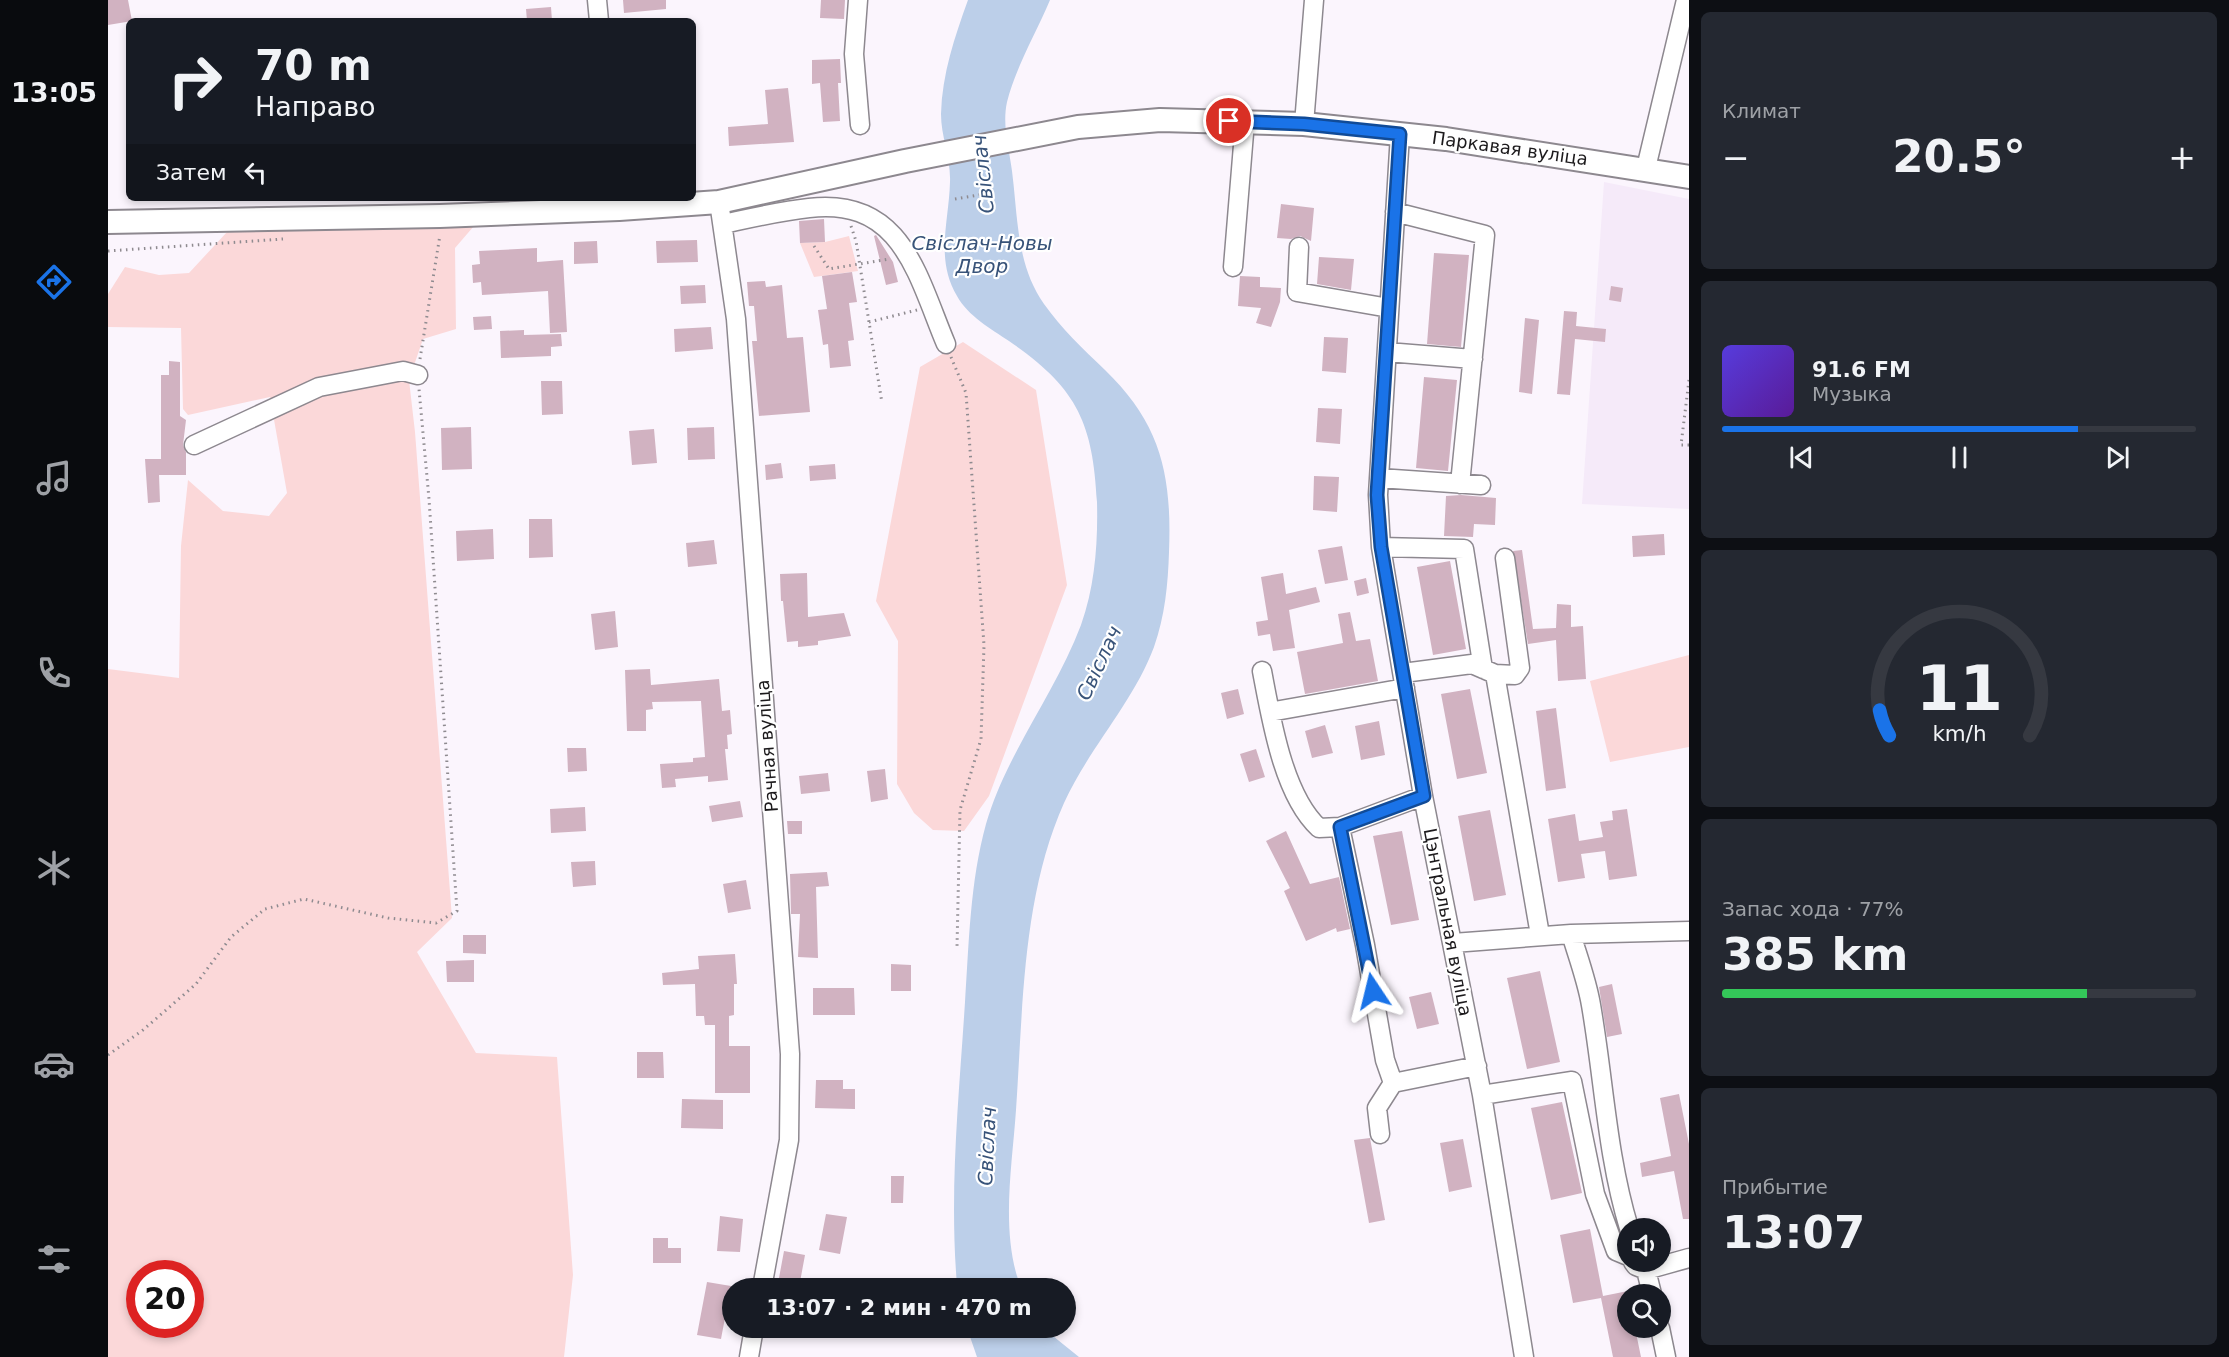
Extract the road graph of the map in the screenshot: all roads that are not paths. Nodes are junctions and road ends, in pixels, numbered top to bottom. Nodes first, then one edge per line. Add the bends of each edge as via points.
1 (597, 0) edge
2 (858, 0) edge
3 (1314, 0) edge
4 (1686, 0) edge
5 (599, 18) edge
6 (1245, 121) junction
7 (1304, 124) junction
8 (860, 126) dead end
9 (1400, 134) junction
10 (1646, 168) junction
11 (1689, 177) edge
12 (618, 204) edge
13 (1395, 212) junction
14 (721, 213) junction
15 (108, 222) edge
16 (1299, 247) dead end
17 (1233, 267) dead end
18 (1389, 308) junction
19 (946, 344) road end
20 (1387, 352) junction
21 (1473, 359) junction
22 (418, 375) road end
23 (194, 445) dead end
24 (1379, 477) junction
25 (1461, 484) junction
26 (1481, 485) dead end
27 (1381, 547) junction
28 (1505, 558) dead end
29 (1262, 671) dead end
30 (1489, 672) junction
31 (1404, 681) junction
32 (1270, 712) junction
33 (1424, 796) junction
34 (1340, 827) junction
35 (1689, 931) edge
36 (1571, 934) junction
37 (1540, 936) junction
38 (1453, 943) junction
39 (1477, 1066) junction
40 (1393, 1083) junction
41 (1482, 1095) junction
42 (1380, 1134) dead end
43 (1626, 1218) edge
44 (1617, 1251) edge
45 (1689, 1258) edge
46 (1671, 1261) edge
47 (764, 1278) edge
48 (752, 1338) edge
49 (1662, 1338) edge
50 (1524, 1353) edge
51 (749, 1357) edge
52 (1666, 1357) edge

1 - 5 street
2 - 8 street via 854,54
3 - 7 street
4 - 10 street
6 - 7 main road, Паркавая вуліца
6 - 14 main road, Паркавая вуліца via 1160,120 1078,127 905,161
6 - 17 street
7 - 9 main road, Паркавая вуліца
9 - 10 main road, Паркавая вуліца
9 - 13 street, Цэнтральная вуліца
10 - 11 main road, Паркавая вуліца
12 - 14 main road, Паркавая вуліца
12 - 15 main road, Паркавая вуліца via 440,216
13 - 18 street, Цэнтральная вуліца
13 - 21 street via 1485,235
14 - 19 street via 844,208 869,215 884,224 907,255
14 - 47 street, Рачная вуліца via 736,319 790,1054 789,1140
16 - 18 street via 1297,292
18 - 20 street, Цэнтральная вуліца
20 - 21 street
20 - 24 street, Цэнтральная вуліца
21 - 25 street
22 - 23 street via 404,371 319,387
24 - 25 street
24 - 27 street, Цэнтральная вуліца
25 - 26 street
27 - 30 street via 1464,549
27 - 31 street, Цэнтральная вуліца
28 - 30 street via 1520,668 1515,675
29 - 32 street
30 - 31 street via 1472,664 1456,664
30 - 37 street
31 - 32 street
31 - 33 street, Цэнтральная вуліца
32 - 34 street via 1293,791 1307,817 1319,828
33 - 34 street
33 - 38 street, Цэнтральная вуліца
34 - 40 street via 1385,1060
35 - 36 street
36 - 37 street
36 - 43 street via 1591,1003 1610,1141
37 - 38 street
38 - 39 street, Цэнтральная вуліца
39 - 40 street
39 - 41 street, Цэнтральная вуліца
40 - 42 street via 1377,1108
41 - 44 street via 1572,1081 1598,1201
41 - 50 street, Цэнтральная вуліца
45 - 46 street
48 - 51 street
49 - 52 street

